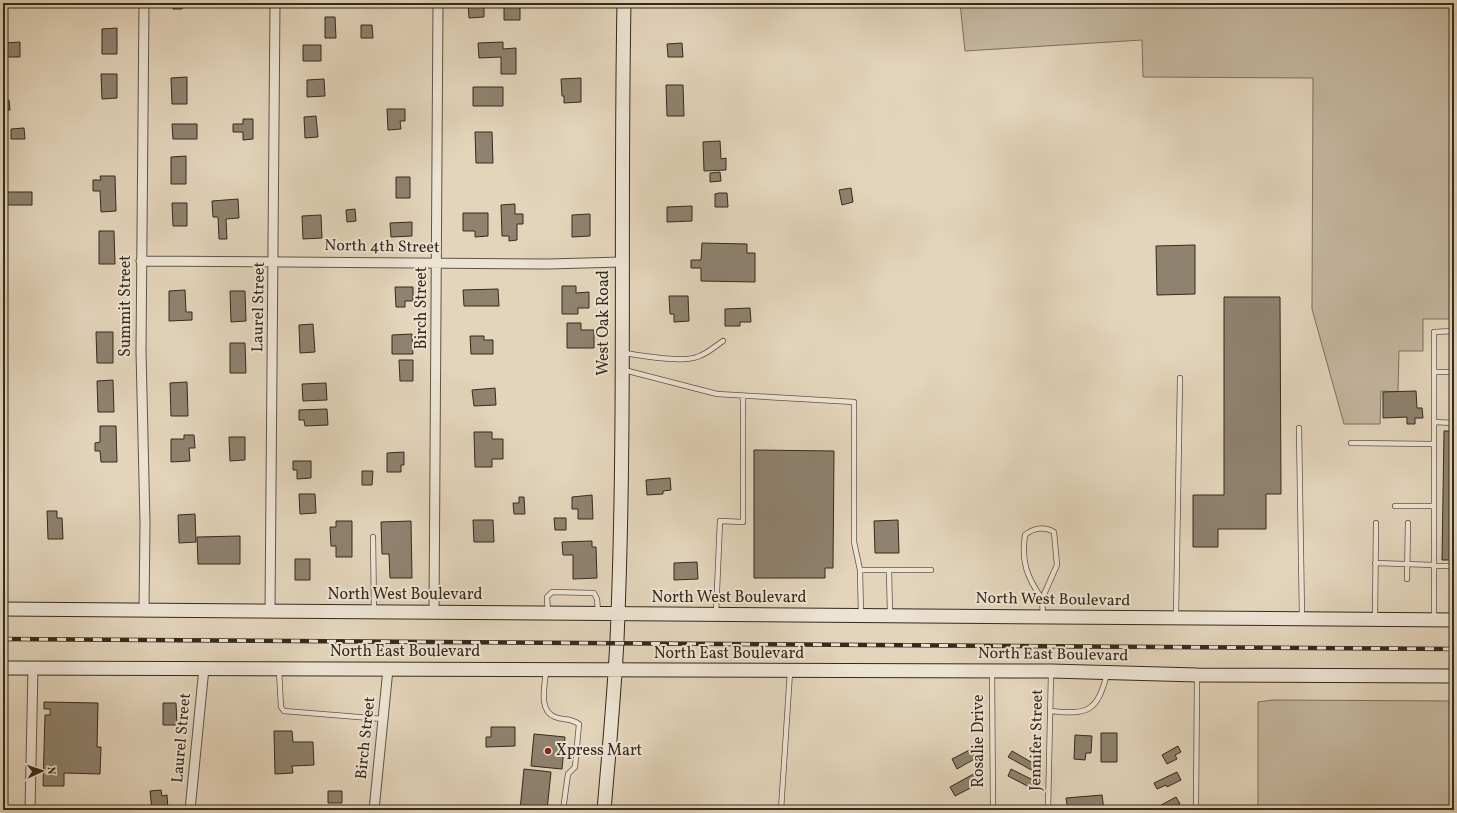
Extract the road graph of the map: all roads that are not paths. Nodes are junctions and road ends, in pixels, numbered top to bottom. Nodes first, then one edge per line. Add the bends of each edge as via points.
1 (144, 3) edge
2 (276, 3) edge
3 (438, 3) edge
4 (624, 3) edge
5 (142, 261) junction
6 (274, 261) junction
7 (621, 262) junction
8 (437, 263) junction
9 (1454, 331) edge
10 (723, 341) dead end
11 (621, 353) junction
12 (621, 369) junction
13 (1434, 372) junction
14 (1454, 372) edge
15 (1180, 378) dead end
16 (743, 396) junction
17 (1434, 422) junction
18 (1454, 423) edge
19 (1299, 428) dead end
20 (1351, 443) dead end
21 (1434, 444) junction
22 (1395, 506) dead end
23 (1434, 506) junction
24 (1376, 523) dead end
25 (1408, 524) dead end
26 (374, 537) dead end
27 (1375, 563) junction
28 (1408, 564) junction
29 (1434, 565) junction
30 (1454, 566) edge
31 (860, 570) junction
32 (889, 570) junction
33 (930, 570) dead end
34 (1408, 579) dead end
35 (1042, 599) junction
36 (3, 609) edge
37 (144, 610) junction
38 (270, 611) junction
39 (374, 612) junction
40 (434, 613) junction
41 (548, 614) junction
42 (598, 614) junction
43 (618, 614) junction
44 (716, 614) junction
45 (861, 616) junction
46 (890, 616) junction
47 (1043, 617) junction
48 (1176, 618) junction
49 (1302, 619) junction
50 (1375, 620) junction
51 (1434, 620) junction
52 (1454, 620) edge
53 (3, 668) edge
54 (33, 668) junction
55 (204, 668) junction
56 (279, 669) junction
57 (388, 669) junction
58 (546, 670) junction
59 (615, 670) junction
60 (790, 671) junction
61 (992, 671) junction
62 (1051, 671) junction
63 (1108, 673) junction
64 (1197, 675) junction
65 (1454, 676) edge
66 (1050, 711) junction
67 (383, 718) junction
68 (30, 810) edge
69 (190, 810) edge
70 (374, 810) edge
71 (563, 810) edge
72 (604, 810) edge
73 (781, 810) edge
74 (993, 810) edge
75 (1048, 810) edge
76 (1196, 810) edge

1 - 5 street, Summit Street
2 - 6 street, Laurel Street
3 - 8 street, Birch Street
4 - 7 main road, West Oak Road
5 - 6 street, North 4th Street
5 - 37 street, Summit Street
6 - 8 street, North 4th Street
6 - 38 street, Laurel Street
7 - 8 street, North 4th Street
7 - 11 main road, West Oak Road
8 - 40 street, Birch Street
9 - 13 lane via 1434,332
10 - 11 lane via 695,358 680,359
11 - 12 main road, West Oak Road
12 - 16 lane via 717,394
12 - 43 main road, West Oak Road
13 - 14 lane
13 - 17 lane
15 - 48 lane
16 - 31 lane via 854,402 854,542
16 - 44 lane via 743,522 720,522
17 - 18 lane
17 - 21 lane
19 - 49 lane
20 - 21 lane
21 - 23 lane
22 - 23 lane
23 - 29 lane
24 - 27 lane
25 - 28 lane
26 - 39 lane
27 - 28 lane
27 - 50 lane
28 - 29 lane
28 - 34 lane
29 - 30 lane
29 - 51 lane
31 - 32 lane
31 - 45 lane
32 - 33 lane
32 - 46 lane
35 - 35 lane via 1057,565 1054,532 1050,529 1032,529 1025,535 1023,547 1026,570
35 - 47 lane
36 - 37 main road, North West Boulevard
37 - 38 main road, North West Boulevard
38 - 39 main road, North West Boulevard
39 - 40 main road, North West Boulevard
40 - 41 main road, North West Boulevard
41 - 42 main road, North West Boulevard
41 - 42 lane via 546,602 552,592 586,592 594,593
42 - 43 main road, North West Boulevard
43 - 44 main road, North West Boulevard
43 - 59 main road, West Oak Road
44 - 45 main road, North West Boulevard
45 - 46 main road, North West Boulevard
46 - 47 main road, North West Boulevard
47 - 48 main road, North West Boulevard
48 - 49 main road, North West Boulevard
49 - 50 main road, North West Boulevard
50 - 51 main road, North West Boulevard
51 - 52 main road, North West Boulevard
53 - 54 main road, North East Boulevard
54 - 55 main road, North East Boulevard
54 - 68 street
55 - 56 main road, North East Boulevard
55 - 69 street, Laurel Street
56 - 57 main road, North East Boulevard
56 - 67 lane via 281,706 284,711
57 - 58 main road, North East Boulevard
57 - 67 street, Birch Street
58 - 59 main road, North East Boulevard
58 - 71 lane via 544,704 547,711 555,717 572,719 579,724 576,767 568,774
59 - 60 main road, North East Boulevard
59 - 72 main road, West Oak Road
60 - 61 main road, North East Boulevard
60 - 73 lane
61 - 62 main road, North East Boulevard
61 - 74 lane, Rosalie Drive
62 - 63 main road, North East Boulevard
62 - 66 lane, Jennifer Street
63 - 64 main road, North East Boulevard
63 - 66 lane via 1103,690 1092,708 1081,712
64 - 65 main road, North East Boulevard
64 - 76 lane
66 - 75 lane, Jennifer Street
67 - 70 street, Birch Street

